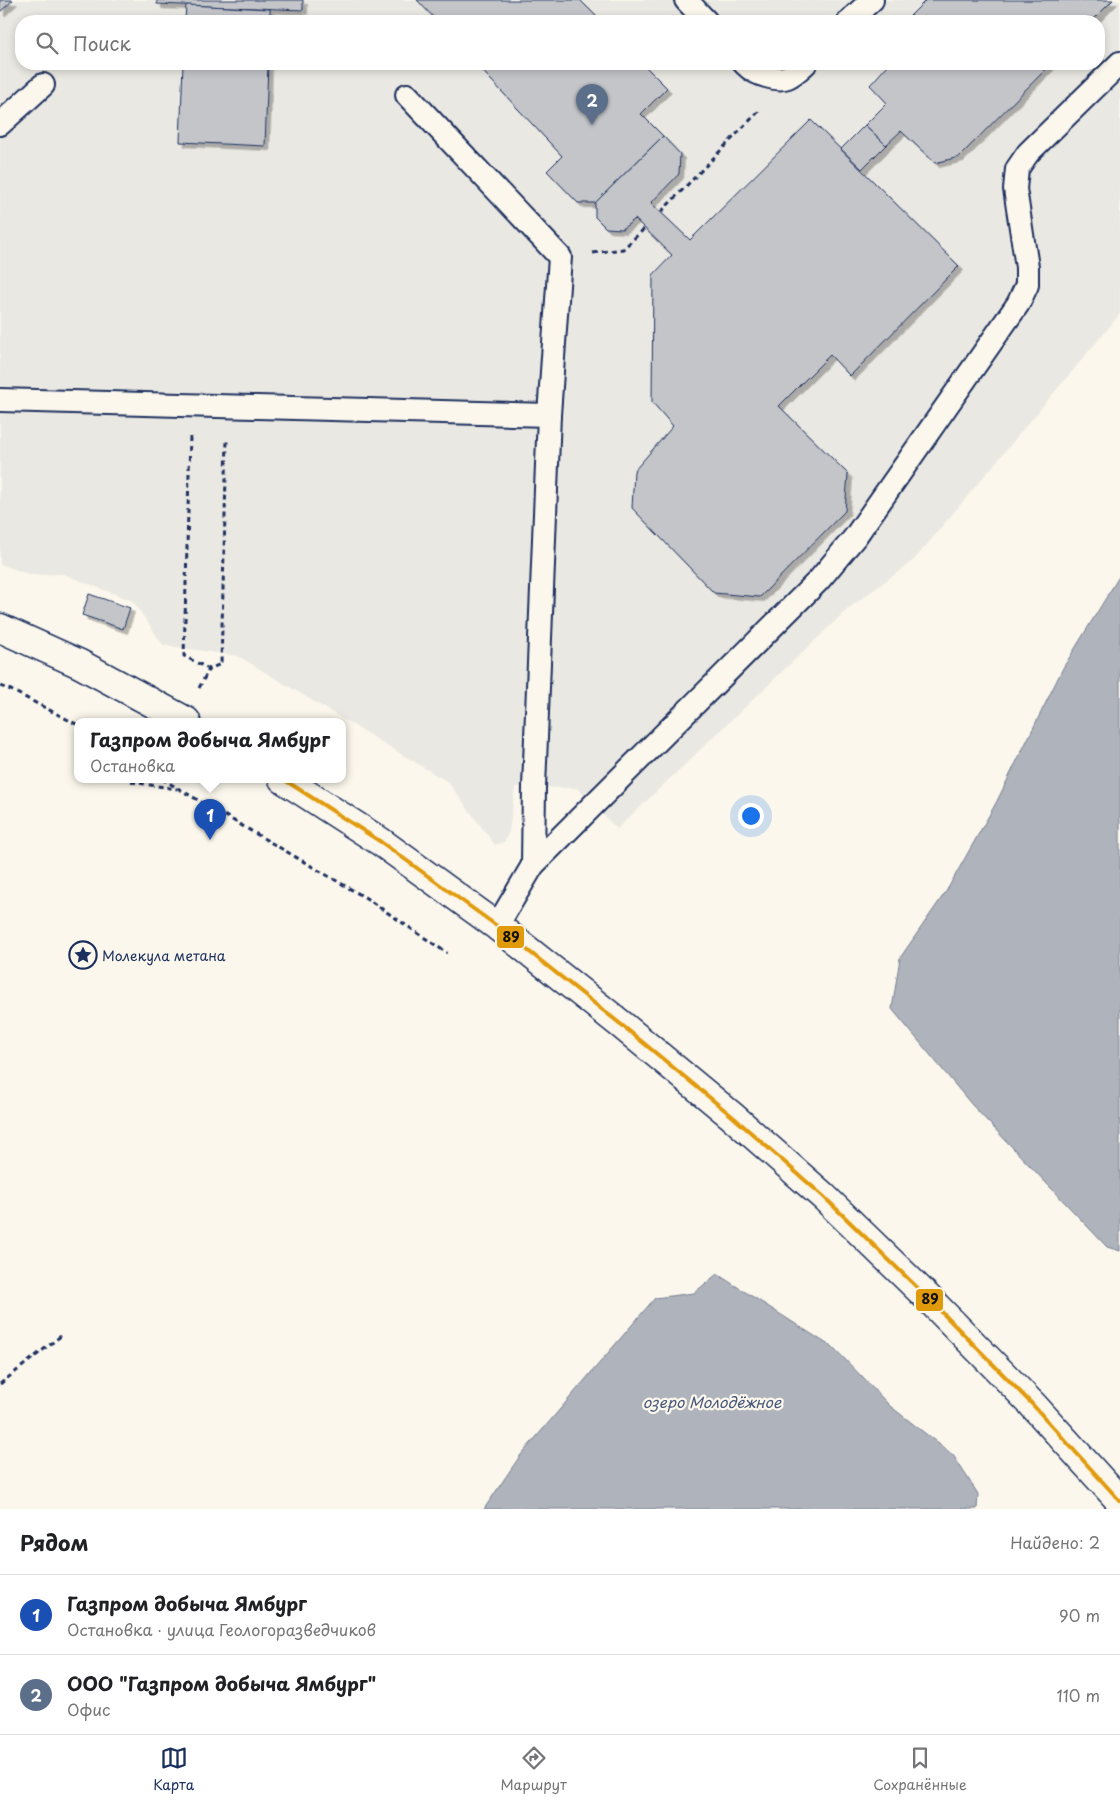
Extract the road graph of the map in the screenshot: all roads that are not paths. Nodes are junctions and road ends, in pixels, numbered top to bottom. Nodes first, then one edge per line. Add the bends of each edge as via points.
1 (686, 0) edge
2 (872, 0) edge
3 (700, 15) edge
4 (856, 15) edge
5 (1120, 63) edge
6 (750, 70) edge
7 (798, 70) edge
8 (43, 85) dead end
9 (407, 95) dead end
10 (0, 124) edge
11 (0, 400) edge
12 (549, 415) junction
13 (0, 628) edge
14 (180, 718) edge
15 (289, 783) edge
16 (533, 865) junction
17 (497, 926) junction
18 (1120, 1501) edge

1 - 3 lane
2 - 4 lane
5 - 16 lane via 1028,153 1017,169 1015,189 1027,285 1018,304 855,537 819,580
6 - 7 lane via 778,80
8 - 10 lane
9 - 12 lane via 560,257
11 - 12 lane
12 - 16 lane
13 - 14 street via 80,664
15 - 17 street via 381,842
16 - 17 lane
17 - 18 street via 638,1038 823,1196 1032,1404

